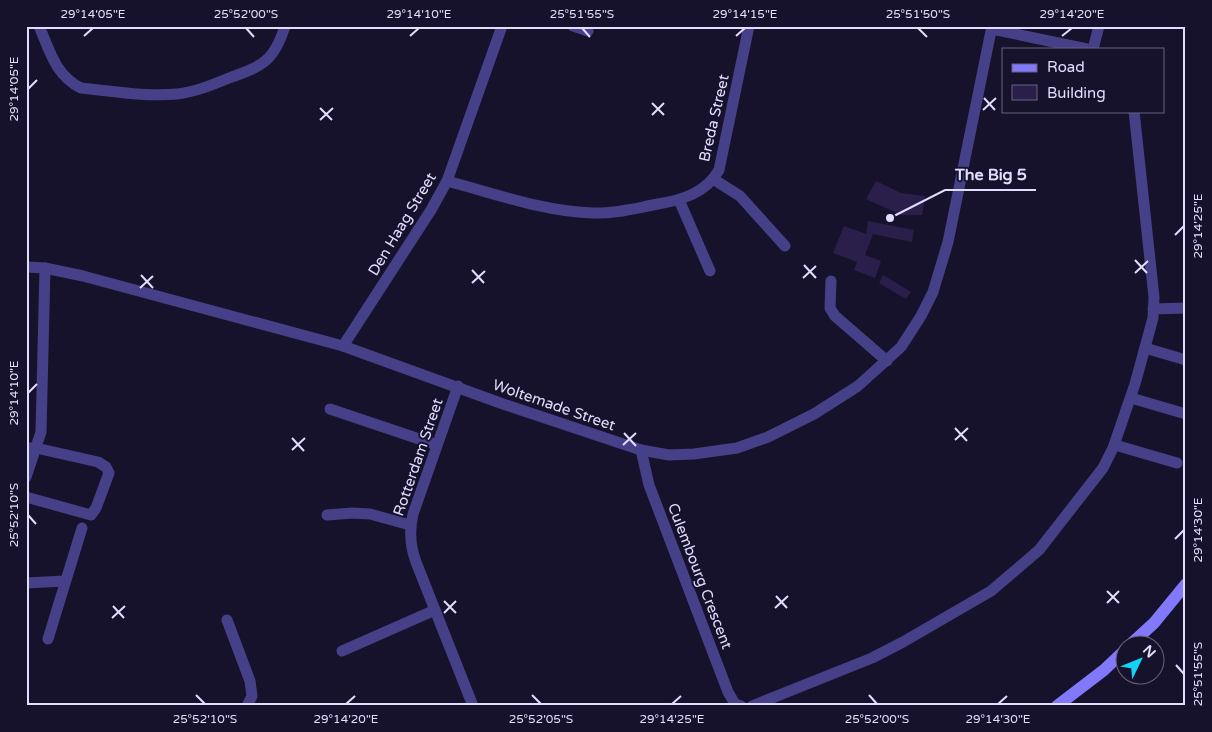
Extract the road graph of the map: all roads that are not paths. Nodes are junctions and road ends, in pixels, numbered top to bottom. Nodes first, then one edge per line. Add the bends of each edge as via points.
1 (39, 26) edge
2 (285, 26) edge
3 (502, 26) edge
4 (573, 26) edge
5 (749, 26) edge
6 (1099, 26) edge
7 (992, 28) edge
8 (588, 31) dead end
9 (1082, 48) edge
10 (1093, 48) edge
11 (1134, 112) edge
12 (713, 180) junction
13 (447, 182) junction
14 (679, 200) junction
15 (785, 246) dead end
16 (26, 267) edge
17 (45, 268) junction
18 (710, 271) dead end
19 (831, 281) dead end
20 (1186, 308) edge
21 (1153, 309) junction
22 (343, 346) junction
23 (1145, 348) junction
24 (887, 360) junction
25 (1186, 360) edge
26 (458, 386) junction
27 (1130, 398) junction
28 (330, 409) dead end
29 (1186, 414) edge
30 (438, 445) junction
31 (1115, 445) junction
32 (31, 448) edge
33 (641, 450) junction
34 (1177, 463) dead end
35 (26, 477) edge
36 (26, 497) edge
37 (327, 515) dead end
38 (410, 525) junction
39 (82, 528) dead end
40 (66, 581) junction
41 (26, 583) edge
42 (1186, 584) edge
43 (435, 610) junction
44 (227, 620) dead end
45 (1142, 634) edge
46 (48, 639) dead end
47 (342, 651) dead end
48 (1114, 660) edge
49 (737, 705) edge
50 (247, 706) edge
51 (473, 706) edge
52 (752, 706) edge
53 (1057, 706) edge

1 - 2 street via 58,70 70,82 81,88 160,94 195,91 252,70 268,60
3 - 13 street, Den Haag Street
4 - 8 street
5 - 12 street, Breda Street via 723,154
6 - 10 street
7 - 9 street
7 - 24 street, Woltemade Street via 954,216 935,285 911,332
11 - 21 street
12 - 14 street, Breda Street via 703,189
12 - 15 street via 740,196
13 - 14 street, Breda Street via 544,206 592,213 617,212
13 - 22 street, Den Haag Street
14 - 18 street
16 - 17 street, Woltemade Street
17 - 22 street, Woltemade Street
17 - 32 street via 41,424
19 - 24 street via 830,308 835,316
20 - 21 street
21 - 23 street
22 - 26 street, Woltemade Street
23 - 25 street
23 - 27 street
24 - 33 street, Woltemade Street via 851,390 814,414 768,437 737,448 694,454 668,455
26 - 30 street, Rotterdam Street
26 - 33 street, Woltemade Street
27 - 29 street
27 - 31 street
28 - 30 street
30 - 38 street, Rotterdam Street
31 - 34 street
31 - 52 street via 1103,468 1052,535 991,590 872,658
32 - 35 street
32 - 36 street via 98,462 106,467 109,476 91,515
33 - 49 street, Culembourg Crescent via 649,485 728,692
37 - 38 street via 370,514
38 - 43 street, Rotterdam Street via 411,548
39 - 40 street
40 - 41 street
40 - 46 street
42 - 45 main road
43 - 47 street
43 - 51 street, Rotterdam Street
44 - 50 street via 250,681 252,696
48 - 53 main road

